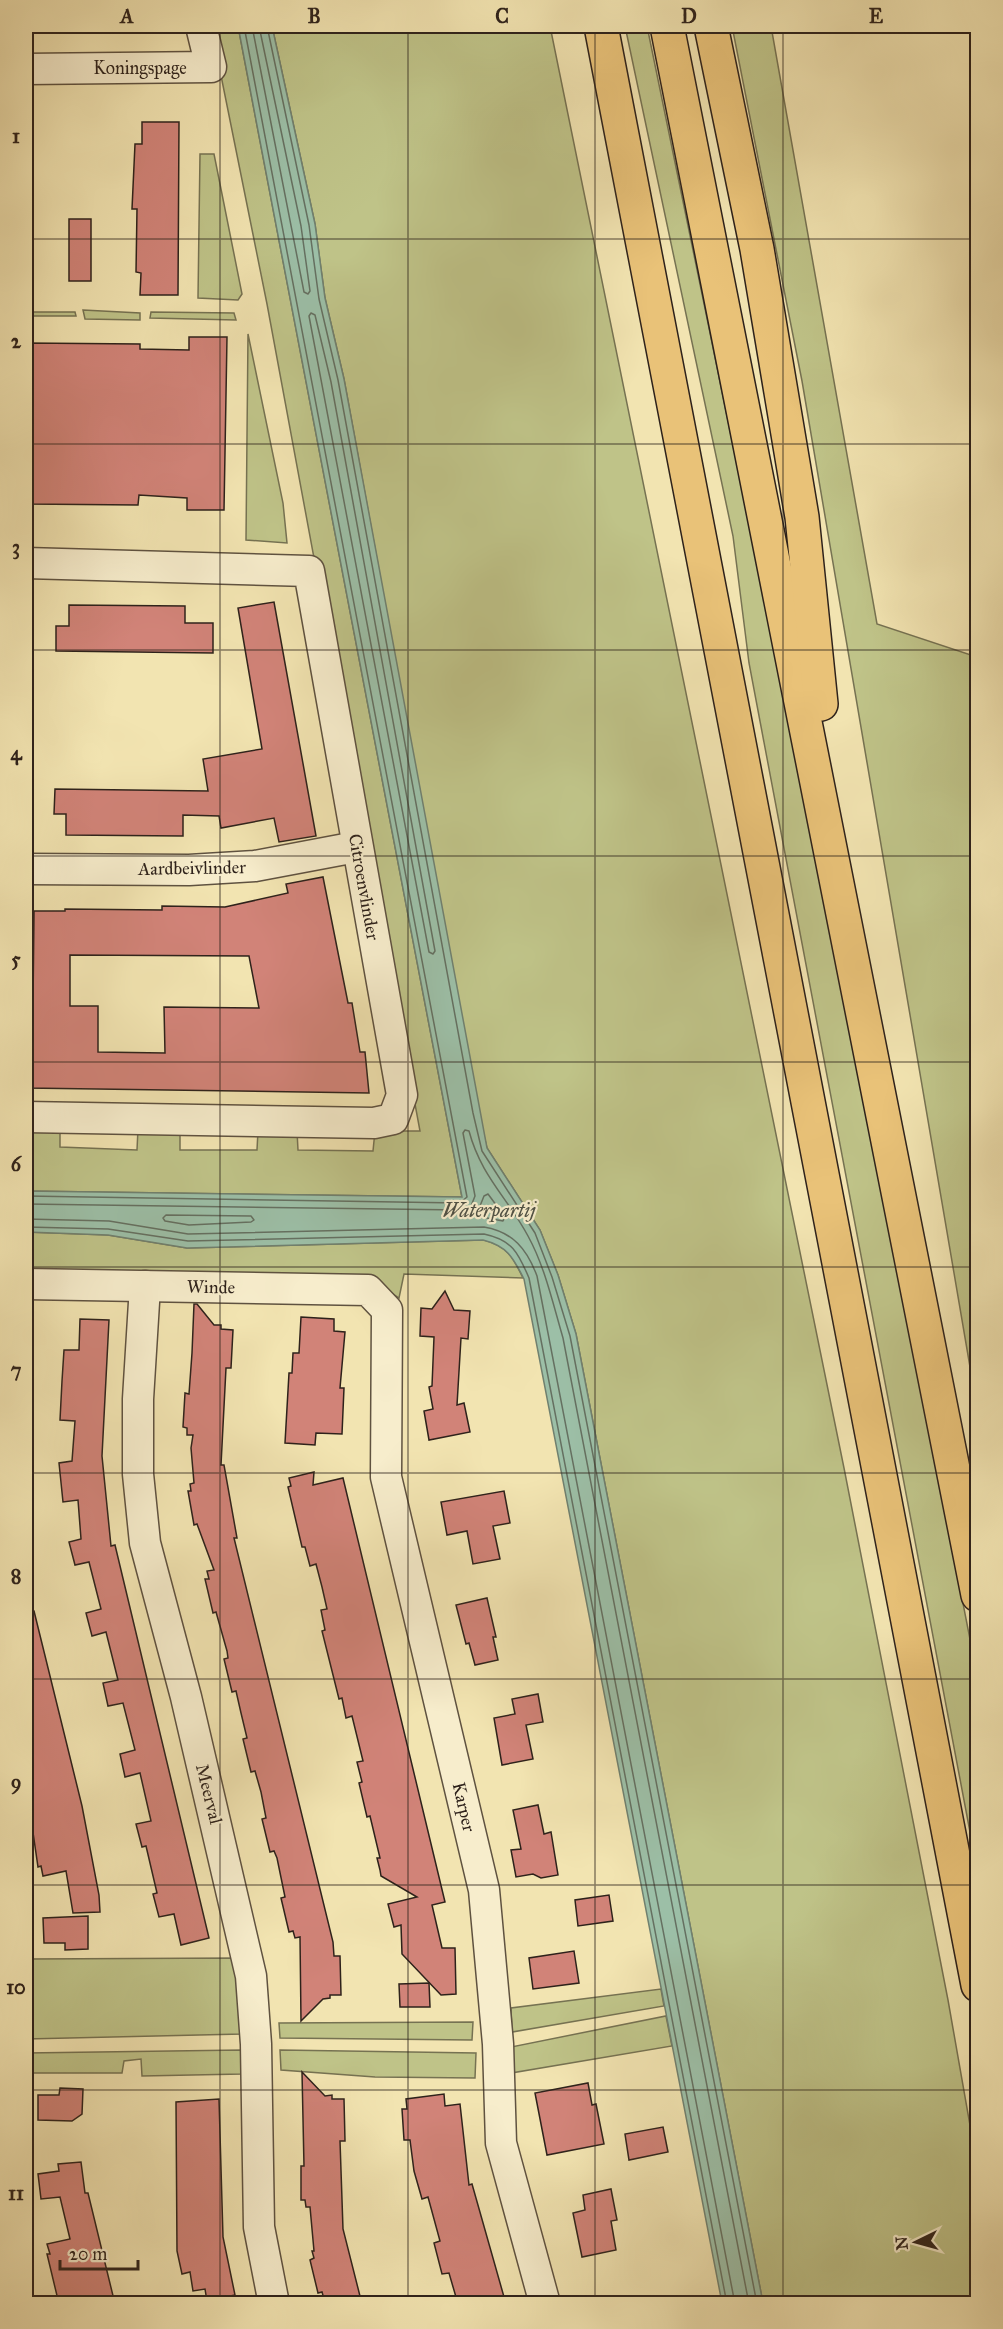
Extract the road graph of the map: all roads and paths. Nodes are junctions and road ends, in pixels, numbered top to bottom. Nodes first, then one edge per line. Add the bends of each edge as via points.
1 (201, 26) edge
2 (586, 26) edge
3 (601, 26) edge
4 (667, 26) edge
5 (711, 26) edge
6 (26, 69) edge
7 (626, 161) junction
8 (26, 563) edge
9 (356, 846) junction
10 (26, 868) edge
11 (842, 903) junction
12 (26, 1117) edge
13 (26, 1284) edge
14 (145, 1286) junction
15 (387, 1310) joint
16 (978, 1595) edge
17 (978, 1985) edge
18 (274, 2304) edge
19 (545, 2304) edge

1 - 6 street, Koningspage via 211,67
2 - 7 highway
3 - 7 highway
4 - 11 highway
5 - 11 highway via 758,249 802,517
7 - 17 highway
8 - 9 street, Citroenvlinder via 309,571
9 - 10 street, Aardbeivlinder via 255,867
9 - 12 street, Citroenvlinder via 402,1095 393,1119 374,1123
11 - 16 highway
13 - 14 street, Winde
14 - 15 street, Winde via 368,1290
14 - 18 street, Meerval via 138,1474 145,1543 186,1697 251,1976 259,2227
15 - 19 street, Karper via 387,1477 484,1890 498,2044 501,2143

